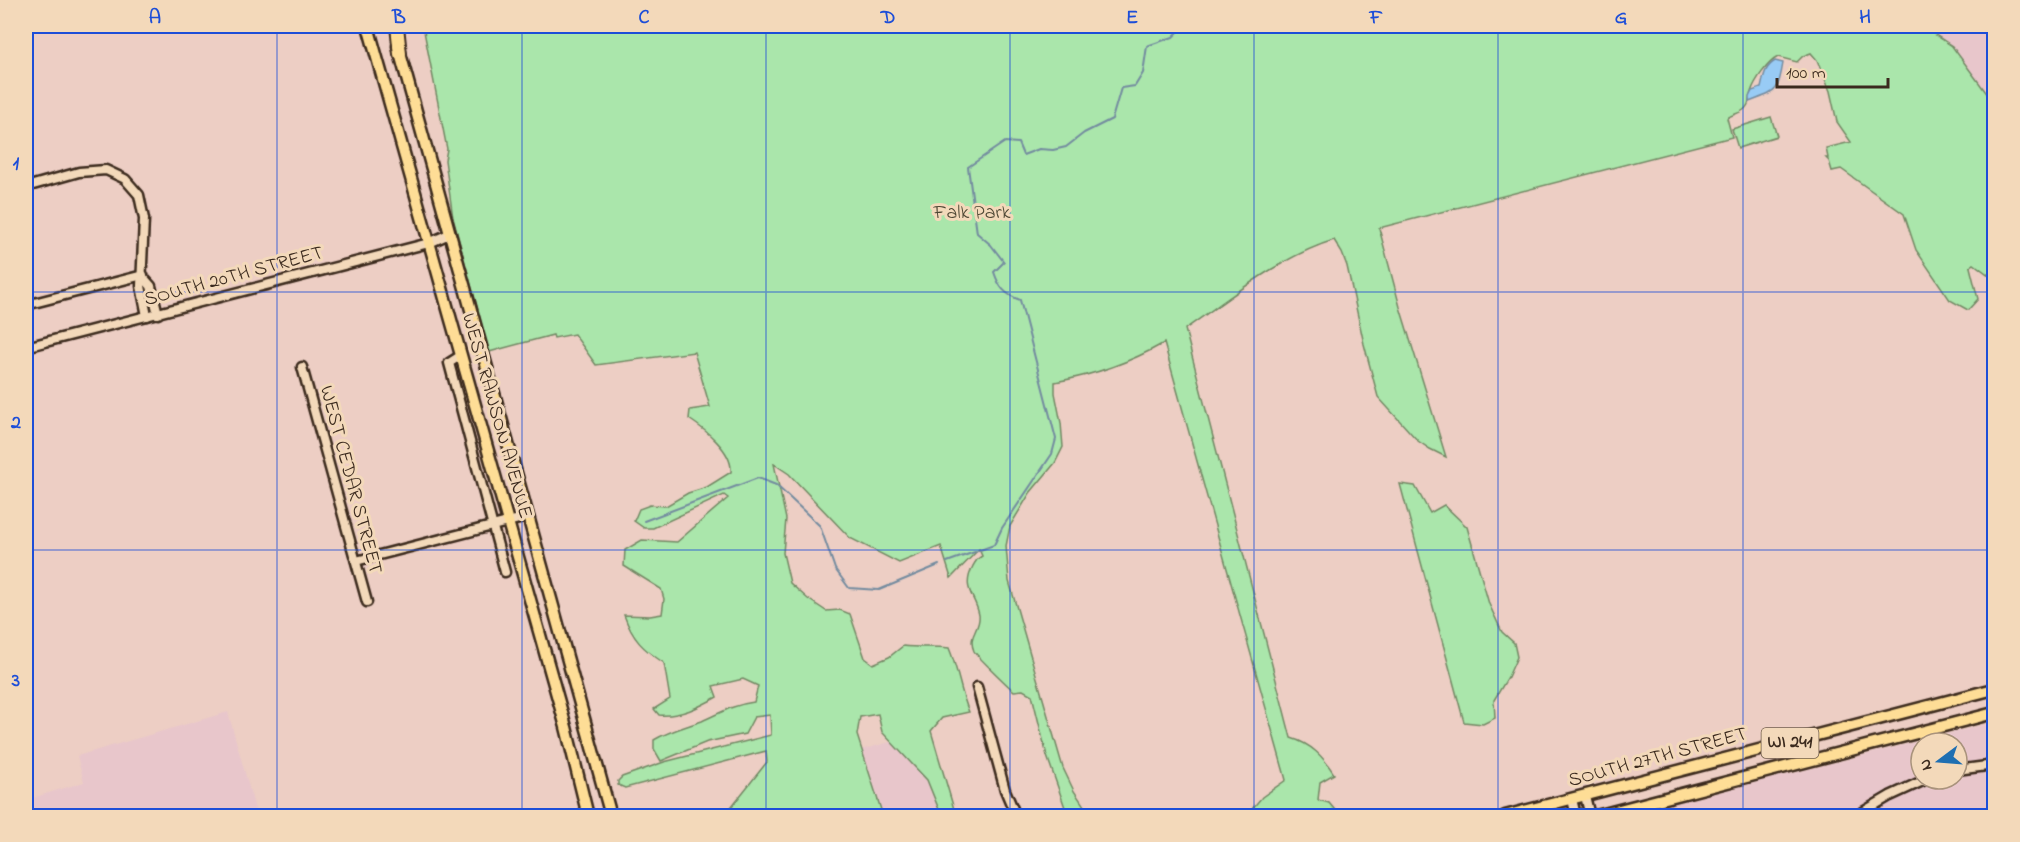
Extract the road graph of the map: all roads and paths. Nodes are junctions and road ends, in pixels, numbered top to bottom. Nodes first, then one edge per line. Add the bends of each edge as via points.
1 (369, 26) edge
2 (392, 26) edge
3 (397, 26) edge
4 (400, 54) junction
5 (26, 187) edge
6 (449, 234) junction
7 (429, 243) junction
8 (143, 276) junction
9 (26, 305) edge
10 (158, 314) junction
11 (147, 316) junction
12 (26, 347) edge
13 (460, 356) junction
14 (302, 367) dead end
15 (527, 517) junction
16 (508, 522) junction
17 (493, 526) junction
18 (356, 561) junction
19 (506, 572) dead end
20 (367, 602) dead end
21 (977, 687) dead end
22 (1995, 689) edge
23 (1995, 713) edge
24 (585, 722) junction
25 (566, 727) junction
26 (1995, 765) edge
27 (1969, 768) edge
28 (1909, 787) edge
29 (1585, 796) junction
30 (1572, 799) junction
31 (1611, 814) edge
32 (587, 815) edge
33 (611, 816) edge
34 (1016, 816) edge
35 (1505, 816) edge
36 (1576, 816) edge
37 (1590, 816) edge
38 (1596, 816) edge
39 (1856, 816) edge

1 - 7 main road, WEST RAWSON AVENUE
2 - 4 main road, WEST RAWSON AVENUE
3 - 4 highway
4 - 6 main road, WEST RAWSON AVENUE
5 - 8 street via 88,171 106,170 126,179 139,195 144,219
6 - 7 street, SOUTH 20TH STREET
6 - 15 main road, WEST RAWSON AVENUE
7 - 10 street, SOUTH 20TH STREET
7 - 13 main road, WEST RAWSON AVENUE
8 - 9 street
8 - 10 street via 151,286
8 - 11 street
10 - 11 street, SOUTH 20TH STREET
11 - 12 street, SOUTH 20TH STREET
13 - 16 main road, WEST RAWSON AVENUE
13 - 17 street via 449,363
14 - 18 street, WEST CEDAR STREET
15 - 16 street
15 - 24 main road, WEST RAWSON AVENUE
16 - 17 street
16 - 25 main road, WEST RAWSON AVENUE
17 - 18 street
17 - 19 street
18 - 20 street, WEST CEDAR STREET
21 - 34 street via 1005,790
22 - 29 main road, SOUTH 27TH STREET / WI 241
23 - 31 main road, SOUTH 27TH STREET / WI 241
24 - 25 main road
24 - 33 main road, WEST RAWSON AVENUE
25 - 32 main road, WEST RAWSON AVENUE
26 - 27 street
28 - 39 street
29 - 30 main road, SOUTH 27TH STREET / WI 241
29 - 37 street
30 - 35 main road, SOUTH 27TH STREET / WI 241
30 - 36 street
31 - 38 main road, SOUTH 27TH STREET / WI 241

